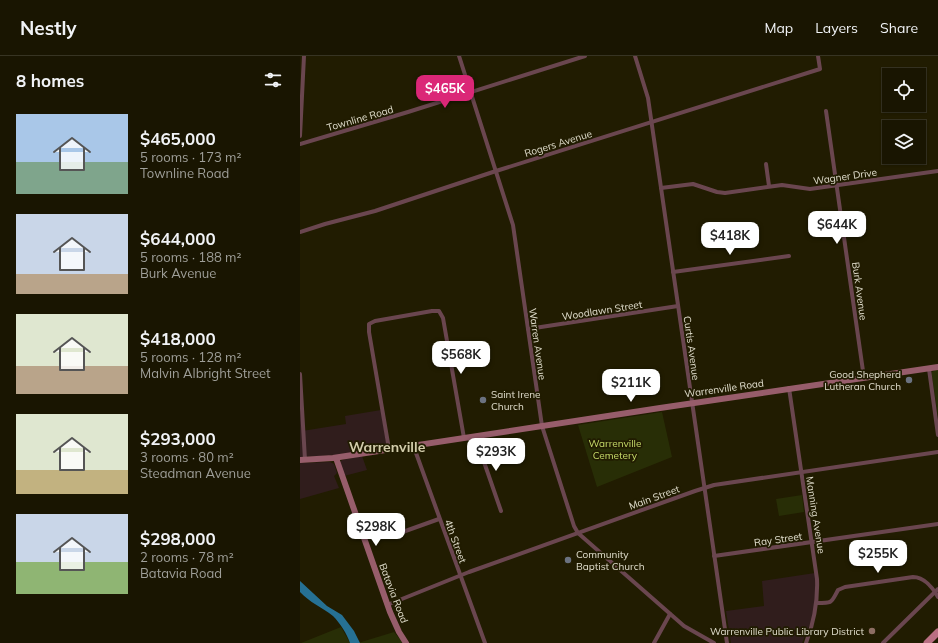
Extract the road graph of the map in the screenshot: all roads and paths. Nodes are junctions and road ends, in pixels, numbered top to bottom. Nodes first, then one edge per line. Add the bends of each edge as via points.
1 (306, 56) edge
2 (459, 56) edge
3 (584, 56) edge
4 (635, 56) edge
5 (818, 56) edge
6 (470, 92) junction
7 (826, 111) dead end
8 (652, 122) junction
9 (300, 136) edge
10 (300, 144) edge
11 (766, 164) dead end
12 (496, 171) junction
13 (938, 171) edge
14 (837, 185) junction
15 (769, 186) junction
16 (661, 188) junction
17 (300, 232) edge
18 (789, 256) dead end
19 (673, 272) junction
20 (678, 306) junction
21 (528, 329) junction
22 (938, 367) edge
23 (929, 369) junction
24 (300, 374) edge
25 (864, 378) junction
26 (790, 388) junction
27 (692, 403) junction
28 (542, 426) junction
29 (938, 435) edge
30 (476, 436) junction
31 (464, 438) junction
32 (415, 445) junction
33 (389, 449) junction
34 (938, 452) edge
35 (336, 458) junction
36 (303, 460) edge
37 (802, 472) junction
38 (705, 488) junction
39 (501, 511) dead end
40 (439, 519) junction
41 (938, 524) edge
42 (578, 533) junction
43 (397, 534) dead end
44 (812, 542) junction
45 (714, 556) junction
46 (460, 576) junction
47 (937, 591) edge
48 (938, 597) edge
49 (817, 603) junction
50 (387, 605) junction
51 (670, 614) junction
52 (938, 632) edge
53 (406, 643) edge
54 (485, 643) edge
55 (654, 643) edge
56 (714, 643) edge
57 (727, 643) edge
58 (806, 643) edge
59 (883, 643) edge
60 (927, 643) edge

1 - 9 street
2 - 6 street, Warren Avenue
3 - 6 street, Townline Road
4 - 8 street, Curtis Avenue via 648,98
5 - 8 street, Rogers Avenue via 820,69
6 - 10 street, Townline Road
6 - 12 street, Warren Avenue
7 - 14 street, Burk Avenue
8 - 12 street, Rogers Avenue
8 - 16 street, Curtis Avenue
11 - 15 street
12 - 17 street, Rogers Avenue via 375,211
12 - 21 street, Warren Avenue via 513,225
13 - 14 street, Wagner Drive
14 - 15 street, Wagner Drive via 806,189 787,185
14 - 25 street, Burk Avenue
15 - 16 street, Wagner Drive via 725,192 693,184
16 - 19 street, Curtis Avenue
18 - 19 street
19 - 20 street, Curtis Avenue
20 - 21 street, Woodlawn Street
20 - 27 street, Curtis Avenue
21 - 28 street, Warren Avenue
22 - 23 main road, Warrenville Road
23 - 25 main road, Warrenville Road
23 - 29 street
24 - 36 street
25 - 26 main road, Warrenville Road
26 - 27 main road, Warrenville Road
26 - 37 street, Manning Avenue
27 - 28 main road, Warrenville Road
27 - 38 street, Curtis Avenue
28 - 30 main road, Warrenville Road
28 - 42 street, Warren Avenue
30 - 31 main road, Warrenville Road
30 - 39 street
31 - 32 main road, Warrenville Road
31 - 33 street via 443,316 439,311 432,311 369,324 368,332
32 - 33 main road, Warrenville Road
32 - 40 street, 4th Street
33 - 35 main road, Warrenville Road
34 - 37 street, Main Street
35 - 36 main road, Warrenville Road
35 - 50 main road, Batavia Road
37 - 38 street, Main Street
37 - 44 street, Manning Avenue
38 - 42 street, Main Street
38 - 45 street, Curtis Avenue
40 - 43 street
40 - 46 street, 4th Street
41 - 44 street, Ray Street
42 - 46 street, Main Street
42 - 51 street, Warren Avenue
44 - 45 street, Ray Street
44 - 49 street, Manning Avenue
45 - 57 street, Curtis Avenue
46 - 50 street, Main Street
46 - 54 street, 4th Street
47 - 48 street
47 - 49 street via 922,579 913,577 842,588 833,600
47 - 59 street
49 - 58 street, Manning Avenue
50 - 53 main road, Batavia Road via 394,624
51 - 55 street
51 - 56 street, Warren Avenue via 688,629
52 - 60 main road

